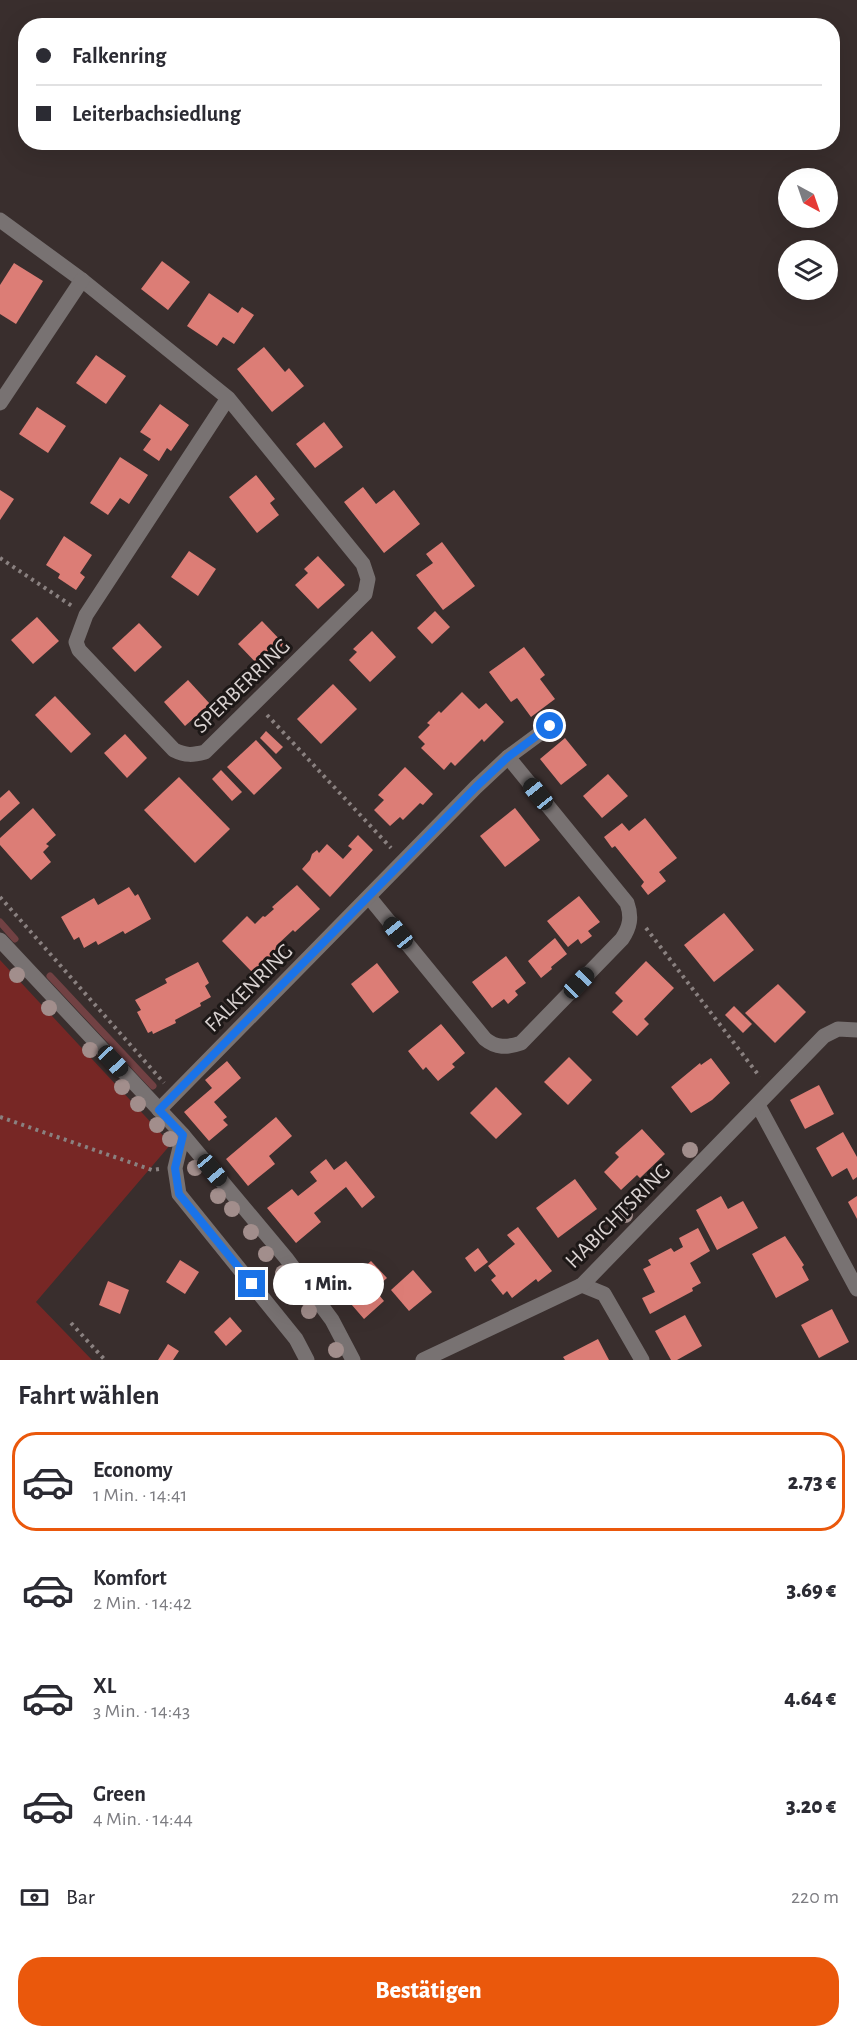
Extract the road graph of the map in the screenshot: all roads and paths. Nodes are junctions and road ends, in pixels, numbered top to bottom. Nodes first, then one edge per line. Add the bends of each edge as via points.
1 (0, 220) edge
2 (82, 280) junction
3 (228, 398) junction
4 (0, 403) edge
5 (0, 558) edge
6 (86, 615) junction
7 (256, 702) junction
8 (550, 726) dead end
9 (508, 757) junction
10 (404, 861) junction
11 (0, 897) edge
12 (369, 897) junction
13 (642, 923) dead end
14 (0, 940) edge
15 (857, 1030) edge
16 (771, 1092) junction
17 (174, 1094) junction
18 (758, 1105) junction
19 (159, 1110) junction
20 (0, 1117) edge
21 (183, 1135) junction
22 (175, 1168) junction
23 (582, 1285) junction
24 (857, 1289) edge
25 (70, 1323) dead end
26 (105, 1360) edge
27 (307, 1360) edge
28 (353, 1360) edge
29 (423, 1360) edge
30 (642, 1360) edge

1 - 2 street, SPERBERRING
2 - 3 street, SPERBERRING
2 - 4 street
3 - 6 street, SPERBERRING
3 - 7 street, SPERBERRING via 363,564 368,579 366,594
5 - 6 path
6 - 7 street, SPERBERRING via 76,642 79,650 174,750 194,755 206,752
7 - 10 path
8 - 9 street, FALKENRING
9 - 10 street, FALKENRING
9 - 12 street via 627,903 630,919 622,939 520,1043 500,1047 485,1039
10 - 12 street, FALKENRING
11 - 17 path
12 - 17 street, FALKENRING
13 - 16 path
14 - 19 street
15 - 16 street, HABICHTSRING via 838,1029 824,1036
16 - 18 street, HABICHTSRING
17 - 19 street, FALKENRING
18 - 23 street, HABICHTSRING
18 - 24 street
19 - 21 street
20 - 22 path via 152,1170
21 - 22 street
21 - 28 street via 286,1258 332,1320
22 - 27 street via 179,1194 296,1339
23 - 29 street, HABICHTSRING
23 - 30 street via 603,1294
25 - 26 path

